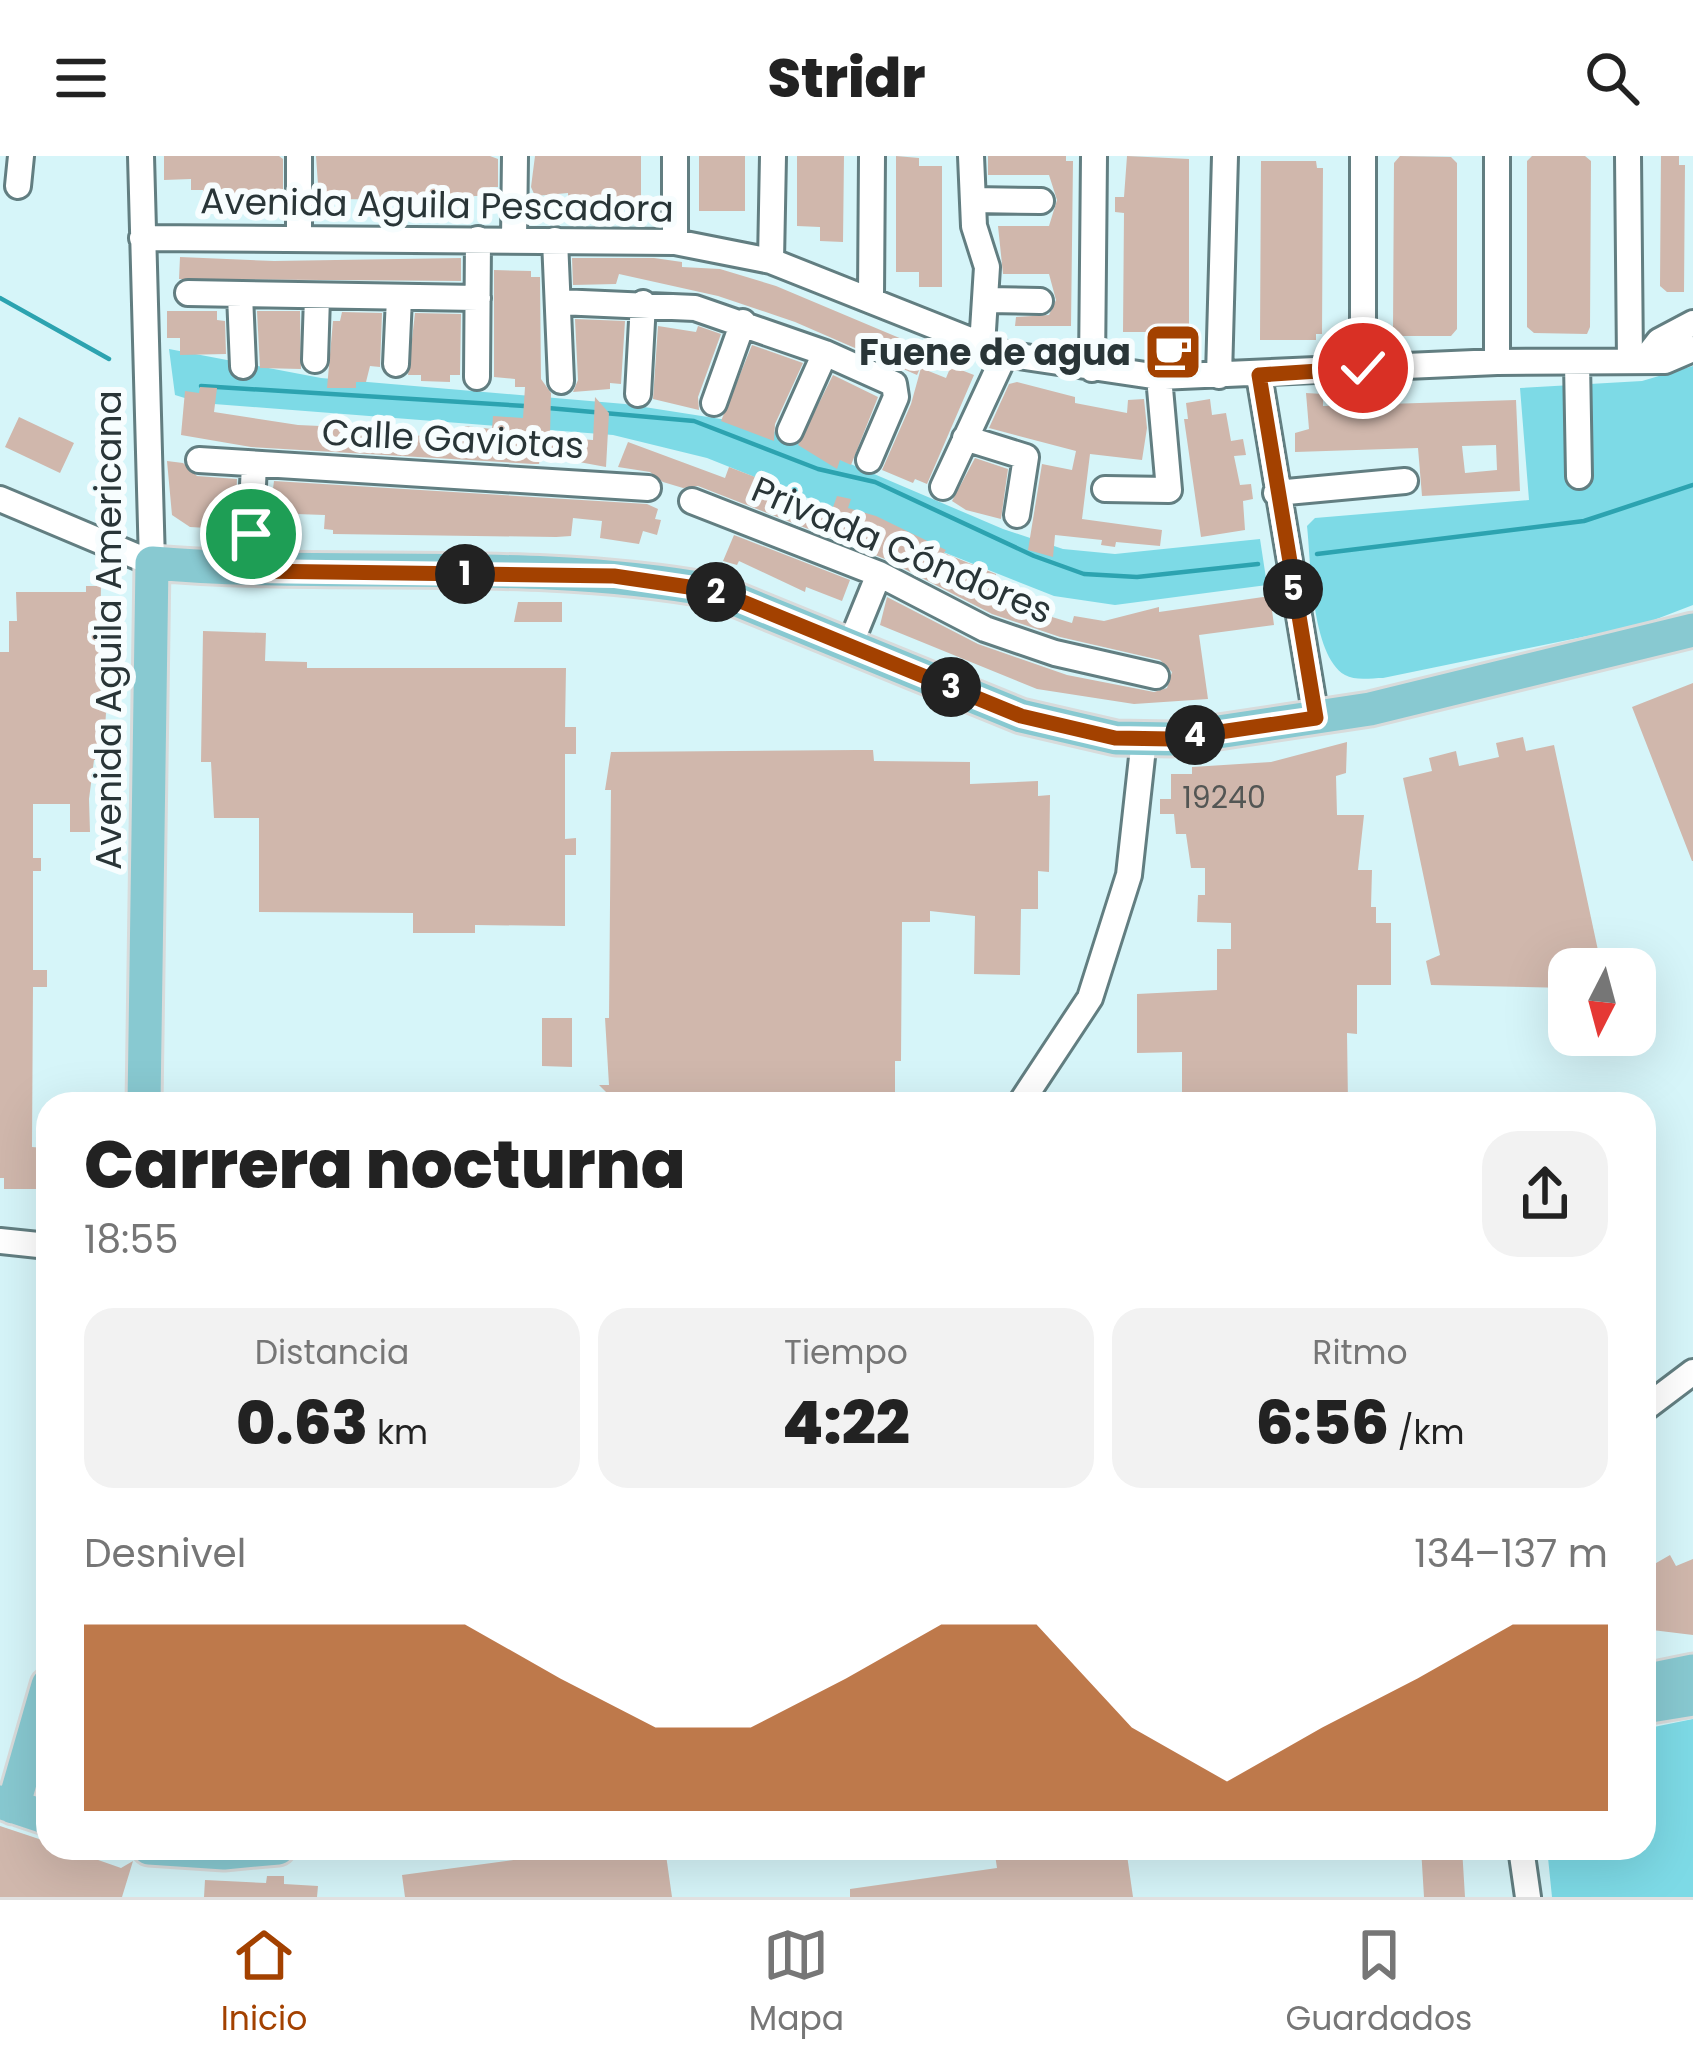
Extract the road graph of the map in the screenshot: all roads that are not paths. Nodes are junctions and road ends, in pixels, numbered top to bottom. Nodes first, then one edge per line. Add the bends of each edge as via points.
1 (21, 156) edge
2 (141, 156) edge
3 (299, 156) edge
4 (515, 156) edge
5 (675, 156) edge
6 (773, 156) edge
7 (872, 156) edge
8 (971, 156) edge
9 (1094, 156) edge
10 (1225, 156) edge
11 (1363, 156) edge
12 (1497, 156) edge
13 (1628, 156) edge
14 (18, 186) dead end
15 (973, 200) junction
16 (1040, 201) dead end
17 (142, 238) junction
18 (299, 238) junction
19 (478, 239) junction
20 (514, 239) junction
21 (556, 239) junction
22 (676, 242) junction
23 (772, 261) junction
24 (188, 293) dead end
25 (240, 295) junction
26 (317, 296) junction
27 (871, 297) junction
28 (399, 298) junction
29 (478, 298) junction
30 (987, 300) junction
31 (1040, 301) dead end
32 (559, 302) junction
33 (643, 303) junction
34 (742, 322) junction
35 (1693, 323) edge
36 (1693, 349) edge
37 (994, 350) junction
38 (825, 353) junction
39 (315, 360) dead end
40 (1638, 360) junction
41 (1497, 362) junction
42 (1577, 362) junction
43 (396, 364) dead end
44 (243, 366) dead end
45 (1363, 368) junction
46 (1092, 369) junction
47 (1259, 375) junction
48 (1219, 376) junction
49 (477, 377) dead end
50 (1160, 377) junction
51 (561, 381) dead end
52 (638, 394) dead end
53 (714, 404) dead end
54 (790, 431) dead end
55 (965, 438) junction
56 (199, 460) dead end
57 (869, 460) dead end
58 (254, 464) junction
59 (1579, 476) dead end
60 (1405, 481) dead end
61 (943, 487) dead end
62 (647, 488) dead end
63 (1105, 489) dead end
64 (1276, 493) junction
65 (0, 499) edge
66 (692, 501) dead end
67 (1016, 515) dead end
68 (152, 563) junction
69 (249, 571) junction
70 (879, 574) junction
71 (1693, 630) edge
72 (850, 645) junction
73 (1156, 676) dead end
74 (1316, 718) junction
75 (1144, 740) junction
76 (144, 1092) edge
77 (1028, 1092) edge
78 (0, 1241) edge
79 (36, 1245) edge
80 (1693, 1372) edge
81 (1656, 1393) edge
82 (1693, 1671) edge
83 (1656, 1679) edge
84 (1693, 1699) edge
85 (1656, 1705) edge
86 (36, 1725) edge
87 (17, 1790) edge
88 (1523, 1860) edge
89 (1528, 1897) edge

1 - 14 street
2 - 17 street, Avenida Aguila Americana
3 - 18 street
4 - 20 street
5 - 22 street
6 - 23 street
7 - 27 street
8 - 15 street
9 - 46 street
10 - 48 street
11 - 45 street
12 - 41 street
13 - 40 street
15 - 16 street
15 - 30 street
17 - 18 street, Avenida Aguila Pescadora
17 - 68 street, Avenida Aguila Americana
18 - 19 street, Avenida Aguila Pescadora
19 - 20 street, Avenida Aguila Pescadora
19 - 29 street
20 - 21 street, Avenida Aguila Pescadora
21 - 22 street, Avenida Aguila Pescadora
21 - 32 street
22 - 23 street, Avenida Aguila Pescadora
23 - 27 street, Avenida Aguila Pescadora
24 - 25 street
25 - 26 street
25 - 44 street
26 - 28 street
26 - 39 street
27 - 37 street, Avenida Aguila Pescadora
28 - 29 street
28 - 43 street
29 - 49 street
30 - 31 street
30 - 37 street
32 - 33 street
32 - 51 street
33 - 34 street
33 - 52 street
34 - 38 street
34 - 53 street
35 - 40 street
36 - 40 street, Avenida Aguila Pescadora via 1665,362
37 - 46 street, Avenida Aguila Pescadora
37 - 55 street
38 - 54 street
38 - 57 street via 894,384 896,398
40 - 42 street, Avenida Aguila Pescadora
41 - 42 street, Avenida Aguila Pescadora
41 - 45 street, Avenida Aguila Pescadora
42 - 59 street
45 - 47 street, Avenida Aguila Pescadora
46 - 50 street, Avenida Aguila Pescadora
47 - 48 street, Avenida Aguila Pescadora
47 - 64 street
48 - 50 street, Avenida Aguila Pescadora
50 - 63 street via 1169,490
55 - 61 street
55 - 67 street via 1026,457
56 - 58 street, Calle Gaviotas
58 - 62 street, Calle Gaviotas
58 - 69 street
60 - 64 street
64 - 74 street
65 - 68 street
66 - 70 street, Privada Cóndores
68 - 69 main road
68 - 76 main road, Avenida Aguila Americana
69 - 72 main road via 614,576 716,591
70 - 72 street
70 - 73 street, Privada Cóndores via 985,628
71 - 74 main road
72 - 75 main road via 1021,716
74 - 75 main road
75 - 77 street via 1129,875 1090,998
78 - 79 street
80 - 81 street
82 - 83 main road
84 - 85 main road
86 - 87 main road
88 - 89 street

